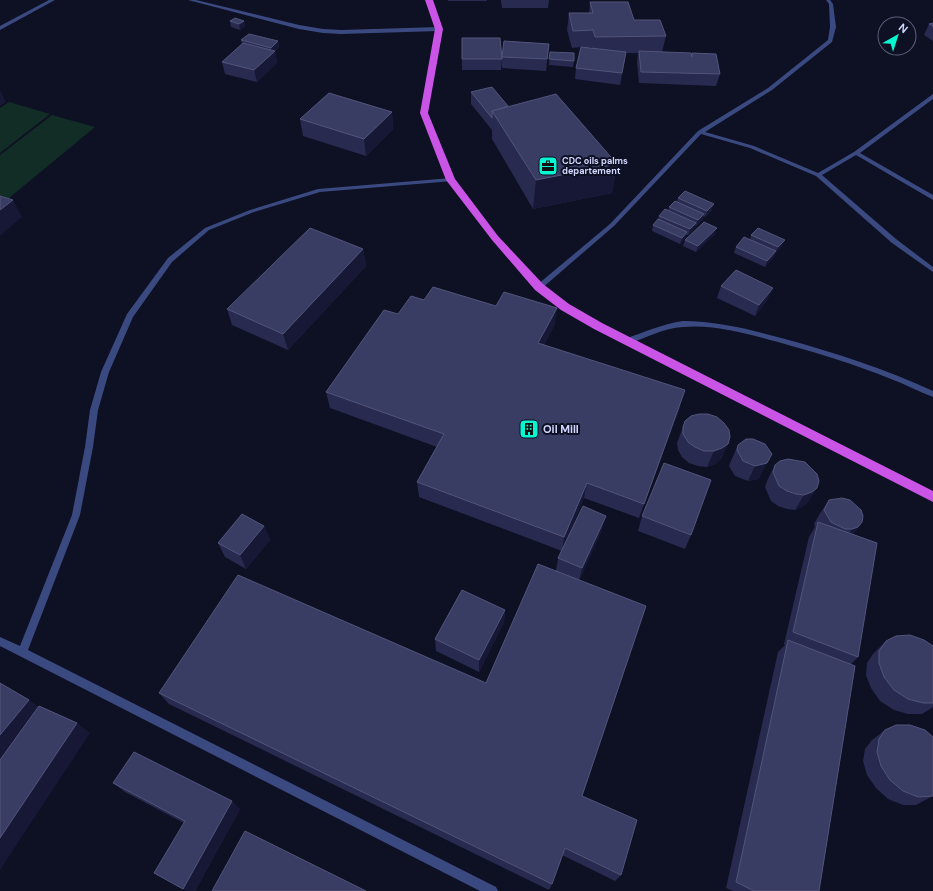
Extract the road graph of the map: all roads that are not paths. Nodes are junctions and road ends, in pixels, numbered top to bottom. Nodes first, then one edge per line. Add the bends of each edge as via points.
1 (53, 0) edge
2 (190, 0) edge
3 (430, 0) edge
4 (828, 0) edge
5 (0, 28) edge
6 (439, 29) junction
7 (933, 96) edge
8 (700, 132) junction
9 (856, 154) junction
10 (818, 175) junction
11 (452, 180) junction
12 (933, 198) edge
13 (933, 270) edge
14 (539, 288) junction
15 (628, 341) junction
16 (933, 393) edge
17 (933, 497) edge
18 (0, 641) edge
19 (22, 653) junction
20 (492, 891) edge

1 - 5 street
2 - 6 street via 323,31
3 - 6 highway
4 - 8 street via 831,4 833,27 830,41 770,89
6 - 11 highway via 424,113
7 - 9 street
8 - 10 street via 752,147
8 - 14 street via 612,225
9 - 10 street
9 - 12 street
10 - 13 street via 894,241
11 - 14 highway via 495,238
11 - 19 street via 320,190 252,211 207,229 170,260 130,316 106,372 94,410 76,515
14 - 15 highway via 565,307
15 - 16 street via 681,324 722,326 844,359
15 - 17 highway
18 - 19 street
19 - 20 street

